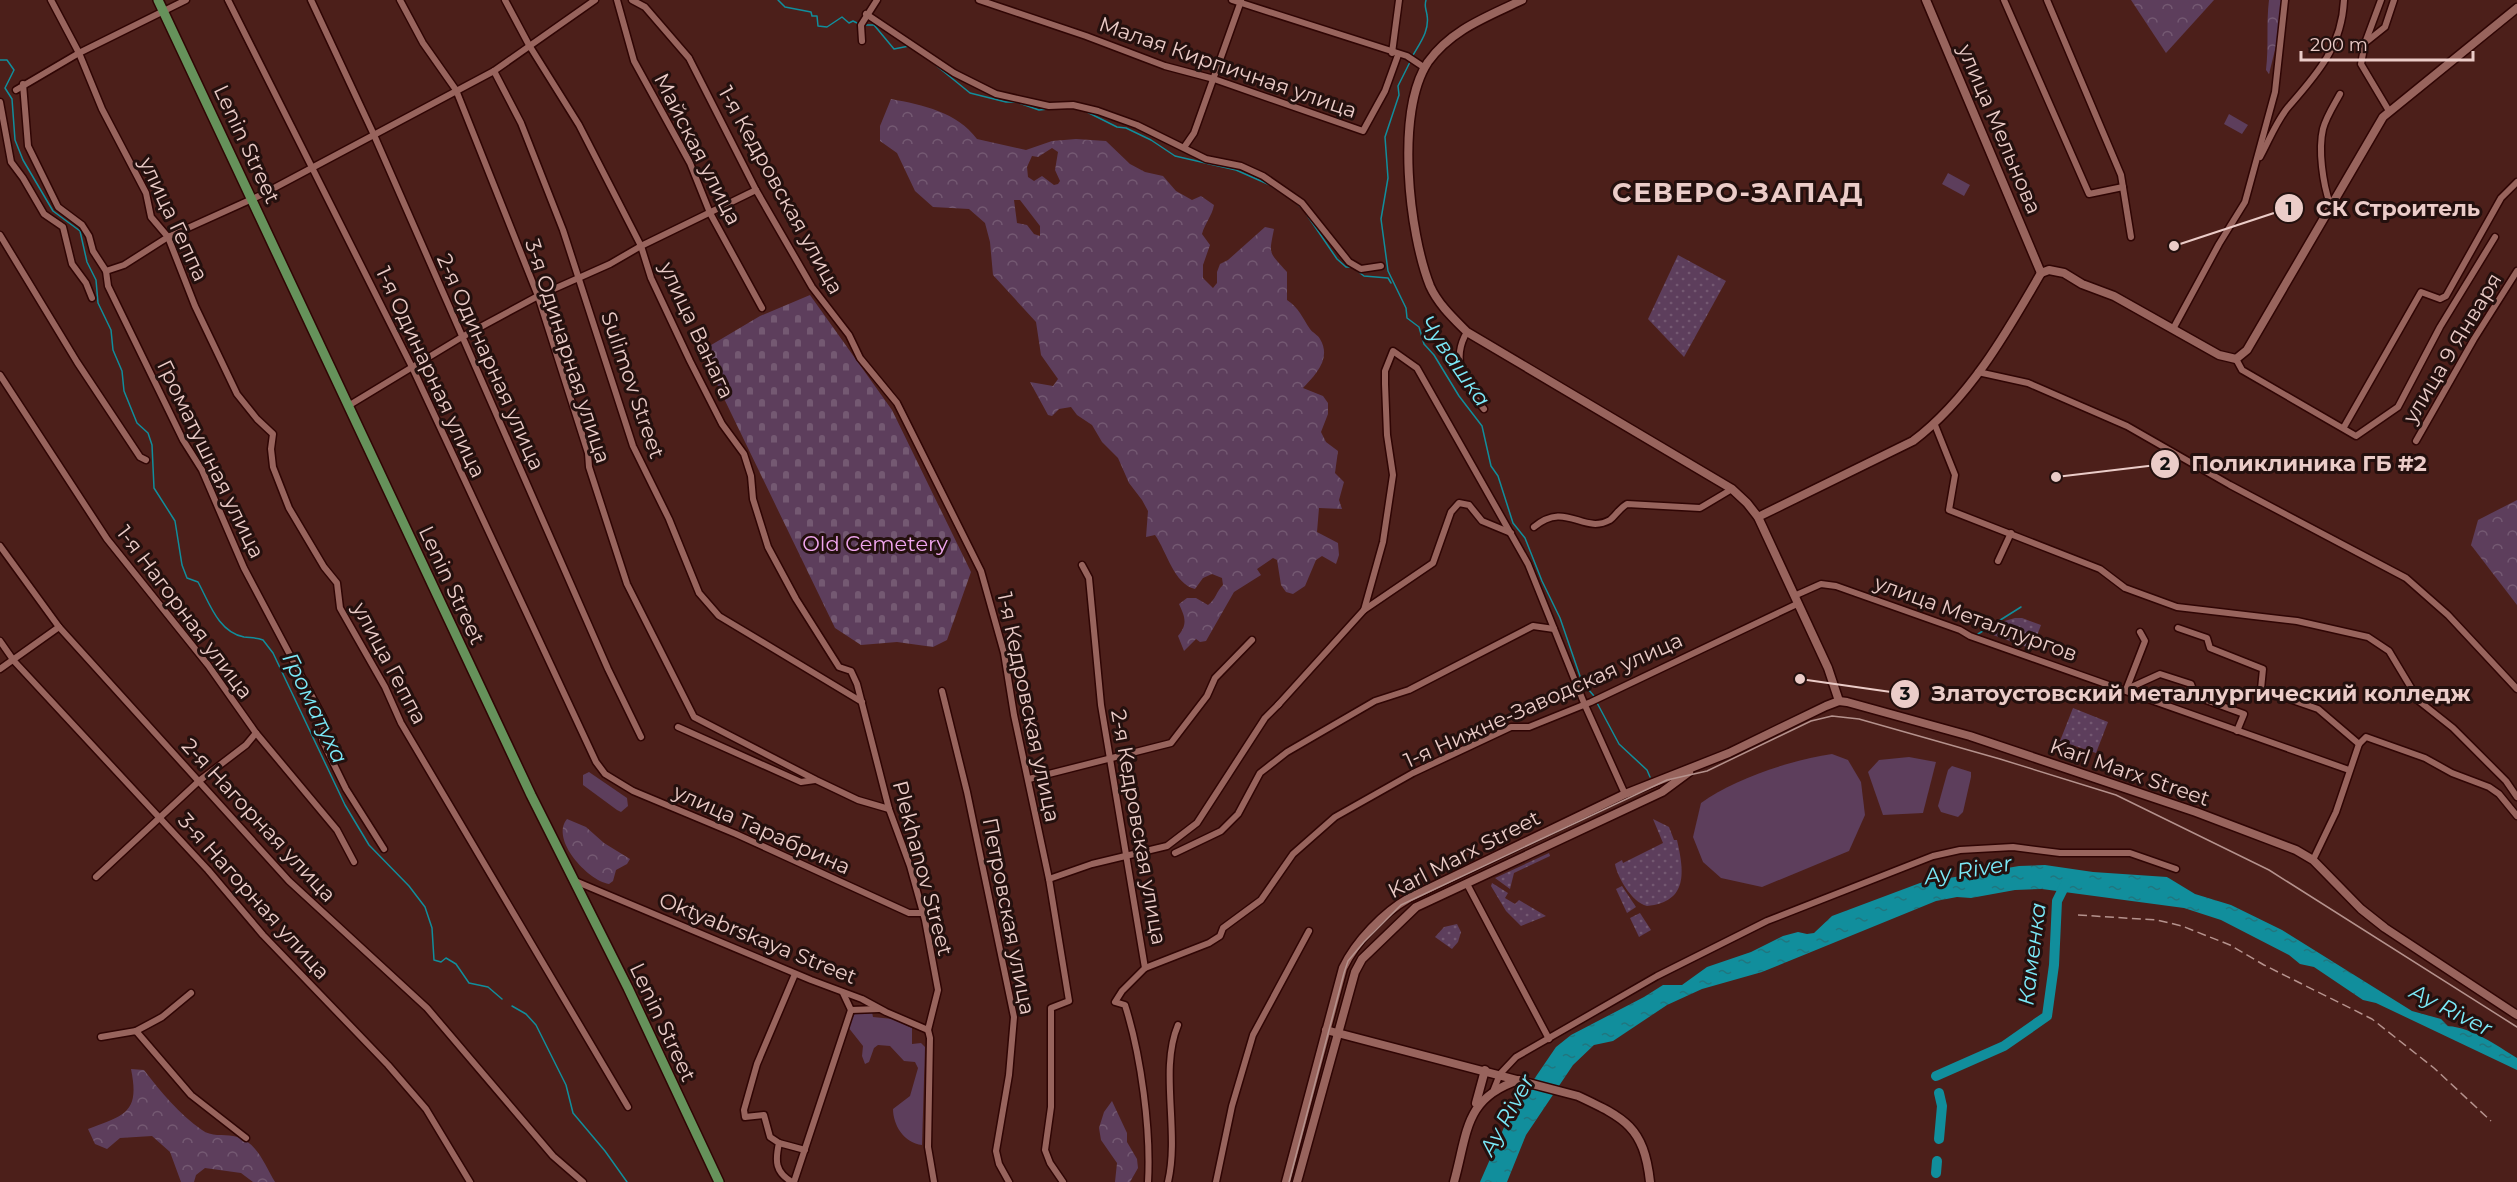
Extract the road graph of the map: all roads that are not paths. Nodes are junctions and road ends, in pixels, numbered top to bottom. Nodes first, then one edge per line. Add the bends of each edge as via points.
1 (51, 0) edge
2 (158, 0) edge
3 (186, 0) edge
4 (228, 0) edge
5 (310, 0) edge
6 (400, 0) edge
7 (505, 0) edge
8 (595, 0) edge
9 (617, 0) edge
10 (632, 0) edge
11 (877, 0) edge
12 (979, 0) edge
13 (1232, 0) edge
14 (1399, 0) edge
15 (1522, 0) edge
16 (1926, 0) edge
17 (2004, 0) edge
18 (2047, 0) edge
19 (2285, 0) edge
20 (2344, 0) edge
21 (2381, 0) edge
22 (2394, 0) edge
23 (1241, 2) edge
24 (2517, 8) edge
25 (164, 12) junction
26 (866, 14) junction
27 (862, 40) dead end
28 (2365, 43) junction
29 (529, 45) junction
30 (79, 53) junction
31 (1395, 54) junction
32 (1425, 68) junction
33 (494, 71) junction
34 (1214, 79) junction
35 (23, 84) junction
36 (16, 90) dead end
37 (456, 90) junction
38 (2340, 94) dead end
39 (0, 102) edge
40 (2389, 111) junction
41 (374, 135) junction
42 (1185, 146) junction
43 (313, 166) junction
44 (2252, 170) junction
45 (2517, 184) edge
46 (2123, 187) junction
47 (756, 190) junction
48 (253, 199) junction
49 (2330, 204) junction
50 (710, 213) junction
51 (0, 235) edge
52 (168, 237) junction
53 (2131, 237) dead end
54 (2495, 237) dead end
55 (641, 246) junction
56 (1381, 266) dead end
57 (106, 271) junction
58 (2517, 271) edge
59 (2041, 273) junction
60 (579, 276) junction
61 (538, 296) junction
62 (92, 298) dead end
63 (762, 309) dead end
64 (2174, 329) junction
65 (1467, 332) junction
66 (462, 337) junction
67 (2236, 359) junction
68 (412, 368) junction
69 (1978, 372) junction
70 (0, 375) edge
71 (348, 406) junction
72 (1484, 409) dead end
73 (1935, 425) junction
74 (2344, 428) junction
75 (2416, 441) dead end
76 (146, 460) dead end
77 (1732, 489) junction
78 (1758, 517) junction
79 (1534, 527) dead end
80 (2011, 532) junction
81 (1511, 533) junction
82 (0, 546) edge
83 (1998, 561) dead end
84 (1082, 566) dead end
85 (1795, 600) junction
86 (1364, 610) junction
87 (59, 627) junction
88 (2178, 628) dead end
89 (1554, 629) junction
90 (2139, 632) dead end
91 (1252, 640) dead end
92 (0, 641) edge
93 (14, 661) junction
94 (0, 669) edge
95 (851, 671) joint
96 (1295, 689) dead end
97 (2517, 689) edge
98 (2126, 690) junction
99 (942, 691) dead end
100 (1839, 701) junction
101 (861, 702) junction
102 (1588, 703) junction
103 (1278, 705) junction
104 (678, 727) dead end
105 (2237, 731) junction
106 (256, 734) junction
107 (641, 737) dead end
108 (2359, 744) junction
109 (1111, 760) junction
110 (596, 762) joint
111 (1694, 768) junction
112 (2349, 770) junction
113 (1029, 779) junction
114 (816, 780) junction
115 (199, 781) junction
116 (1625, 794) junction
117 (2517, 797) edge
118 (889, 810) junction
119 (2517, 816) edge
120 (161, 818) junction
121 (384, 849) dead end
122 (1175, 853) dead end
123 (1125, 856) junction
124 (2313, 860) junction
125 (354, 862) dead end
126 (2176, 869) dead end
127 (96, 877) dead end
128 (1050, 879) junction
129 (573, 881) junction
130 (1467, 884) junction
131 (921, 913) junction
132 (1309, 931) dead end
133 (1145, 968) junction
134 (795, 974) junction
135 (191, 993) dead end
136 (843, 993) junction
137 (879, 1009) junction
138 (851, 1010) junction
139 (2517, 1015) edge
140 (1178, 1025) dead end
141 (928, 1030) junction
142 (1326, 1030) junction
143 (136, 1031) junction
144 (1339, 1032) junction
145 (101, 1037) dead end
146 (1549, 1039) junction
147 (1485, 1070) junction
148 (1500, 1074) junction
149 (1521, 1080) junction
150 (1494, 1089) junction
151 (628, 1107) dead end
152 (1474, 1110) junction
153 (246, 1138) dead end
154 (779, 1143) junction
155 (805, 1150) junction
156 (470, 1182) edge
157 (583, 1182) edge
158 (719, 1182) edge
159 (793, 1182) edge
160 (934, 1182) edge
161 (1010, 1182) edge
162 (1063, 1182) edge
163 (1148, 1182) edge
164 (1168, 1182) edge
165 (1216, 1182) edge
166 (1286, 1182) edge
167 (1297, 1182) edge
168 (1454, 1182) edge
169 (1650, 1182) edge

1 - 30 street, улица Геппа
2 - 25 main road, Lenin Street
3 - 25 street
4 - 43 street, 1-я Одинарная улица
5 - 41 street, 2-я Одинарная улица
6 - 37 street, 3-я Одинарная улица via 423,43
7 - 29 street, улица Ванага
8 - 29 street
9 - 50 street, Майская улица via 634,61 690,163
10 - 47 street, 1-я Кедровская улица via 645,7 689,58
11 - 26 street
12 - 34 street, Малая Кирпичная улица via 1165,66
13 - 23 street
14 - 31 street
15 - 32 main road via 1470,24 1447,40
16 - 59 main road, улица Мельнова
17 - 46 street via 2089,194
18 - 46 street
19 - 44 street via 2275,92
20 - 44 street via 2336,44 2289,106
21 - 28 street
22 - 28 street via 2385,27
23 - 31 street
23 - 34 street
24 - 40 main road
25 - 30 street
25 - 48 main road, Lenin Street
26 - 27 street via 861,25
26 - 42 street via 954,74 996,94 1049,106 1073,105 1098,111
28 - 40 street via 2361,64
29 - 33 street
29 - 55 street, улица Ванага via 579,125
30 - 35 street
30 - 52 street, улица Геппа via 102,109 146,193 151,217
31 - 32 street via 1407,56
31 - 34 street, Малая Кирпичная улица via 1385,91 1363,131
32 - 65 main road via 1410,121 1410,188 1430,284 1439,303
33 - 37 street
33 - 60 street, Sulimov Street via 521,123
34 - 42 street via 1194,133
35 - 36 street
35 - 57 street, Громатушная улица via 28,146 58,207 82,225
37 - 41 street
37 - 61 street, 3-я Одинарная улица
38 - 49 street via 2322,138
39 - 62 street via 11,162 44,214 63,227 72,264
40 - 49 main road
41 - 43 street
41 - 66 street, 2-я Одинарная улица
42 - 56 street via 1206,159 1240,166 1263,176 1302,203 1349,262 1361,269
43 - 48 street
43 - 68 street, 1-я Одинарная улица
44 - 64 street via 2245,202
45 - 74 street via 2502,198 2446,296 2440,300 2421,292
46 - 53 street
47 - 50 street
47 - 113 street, 1-я Кедровская улица via 812,287 849,334 860,358 897,403 981,571 1004,653
48 - 52 street
48 - 71 main road, Lenin Street
49 - 67 main road via 2247,350
50 - 55 street
50 - 63 street, Майская улица
51 - 76 street via 77,362 140,457
52 - 57 street via 124,265
52 - 151 street, улица Геппа via 195,306 237,394 273,434 273,467 289,508 337,583 340,608 401,723
54 - 74 street via 2440,327 2398,407 2356,436
55 - 60 street
55 - 95 street, улица Ванага via 651,278 690,361 722,424 744,454 768,548 839,667
57 - 121 street, Громатушная улица via 108,286 183,440 202,470 244,568 325,721 322,740 346,789
58 - 75 street, улица 9 Января
59 - 64 main road via 2064,273
59 - 69 main road
60 - 61 street
60 - 101 street, Sulimov Street via 633,446 699,593 719,616
61 - 66 street
61 - 114 street, 3-я Одинарная улица via 627,584 694,717
64 - 67 main road via 2219,355
65 - 72 street via 1459,344 1458,358 1471,393
65 - 77 main road
66 - 68 street
66 - 107 street, 2-я Одинарная улица
67 - 74 street via 2242,370
68 - 71 street
68 - 110 street, 1-я Одинарная улица
69 - 73 main road
69 - 97 street via 2028,382 2127,426 2406,578 2448,615
70 - 106 street, 1-я Нагорная улица via 107,538 208,665
71 - 129 main road, Lenin Street
73 - 78 main road via 1913,441
73 - 80 street via 1955,475 1949,510
77 - 78 main road
77 - 79 street via 1700,508 1627,504 1610,520 1584,522 1562,515 1544,518
78 - 85 main road
80 - 83 street
80 - 117 street via 2100,569 2125,588 2177,607 2297,621 2368,637 2389,651 2419,701 2453,728
81 - 86 street via 1482,521 1469,505 1459,503 1451,512 1433,563
81 - 86 street via 1417,368 1392,351 1385,384 1393,475 1383,542
81 - 89 street
82 - 87 street, 2-я Нагорная улица
84 - 109 street, 2-я Кедровская улица via 1089,578 1101,705
85 - 98 street, улица Металлургов via 1821,584 1858,592
85 - 100 main road
85 - 102 street, 1-я Нижне-Заводская улица
86 - 103 street
87 - 93 street
87 - 115 street, 2-я Нагорная улица
88 - 108 street via 2207,638 2210,648 2263,669 2261,689 2318,709
89 - 102 street
89 - 122 street via 1533,626 1408,690 1375,701 1287,752 1260,773 1238,814 1221,831
90 - 98 street via 2145,641
91 - 109 street via 1215,678 1207,696 1171,743
92 - 93 street, 3-я Нагорная улица
93 - 94 street
93 - 120 street, 3-я Нагорная улица
95 - 101 street, Plekhanov Street
96 - 103 street
98 - 105 street, улица Металлургов
98 - 105 street via 2160,674 2191,684 2195,696 2244,714
99 - 161 street, Петровская улица via 1014,1017 996,1151
100 - 111 main road, Karl Marx Street
100 - 124 main road, Karl Marx Street via 1970,736 2196,812
101 - 118 street, Plekhanov Street
102 - 116 street
102 - 133 street, 1-я Нижне-Заводская улица via 1529,727 1511,727 1413,773 1335,818 1293,854 1261,900 1223,928 1220,936 1209,944
103 - 123 street via 1265,718 1197,823 1167,846
104 - 114 street via 801,782
105 - 112 street, улица Металлургов
106 - 115 street
106 - 125 street, 1-я Нагорная улица via 338,830
108 - 112 street
108 - 119 street via 2366,737 2489,787
109 - 113 street
109 - 123 street, 2-я Кедровская улица
110 - 131 street, улица Тарабрина via 605,774 633,791 909,913
111 - 116 main road, Karl Marx Street
111 - 130 main road, Karl Marx Street via 1662,792
112 - 124 street via 2336,812
113 - 128 street, 1-я Кедровская улица
114 - 118 street
115 - 120 street
115 - 157 street, 2-я Нагорная улица via 289,881 427,1008 553,1156
116 - 142 main road, Karl Marx Street via 1400,903 1348,956
118 - 131 street, Plekhanov Street via 910,866
120 - 127 street
120 - 156 street, 3-я Нагорная улица via 263,935 426,1109
123 - 128 street
123 - 133 street, 2-я Кедровская улица
124 - 139 main road, Karl Marx Street via 2385,928
126 - 146 street via 2130,853 2060,853 2013,847 1933,856 1767,921 1657,976
128 - 162 street, 1-я Кедровская улица via 1069,1001 1051,1008 1051,1107 1045,1150
129 - 134 street, Oktyabrskaya Street
129 - 158 main road, Lenin Street
130 - 144 main road, Karl Marx Street via 1416,907 1362,959 1354,972
130 - 146 street
131 - 141 street, Plekhanov Street via 938,990
132 - 165 street via 1253,1035 1232,1106
133 - 163 street, 2-я Кедровская улица via 1115,1002 1125,1005 1134,1047 1149,1130
134 - 136 street, Oktyabrskaya Street
134 - 154 street via 757,1064 744,1110 745,1117 764,1115 771,1137
135 - 143 street via 162,1017
136 - 137 street, Oktyabrskaya Street
136 - 138 street
137 - 138 street
137 - 141 street, Oktyabrskaya Street
138 - 155 street
140 - 164 street via 1171,1044 1174,1141
141 - 160 street, Plekhanov Street via 928,1147
142 - 144 main road
142 - 166 main road, Karl Marx Street
143 - 145 street
143 - 153 street via 191,1095
144 - 147 main road
144 - 167 main road, Karl Marx Street
146 - 148 street via 1516,1057
147 - 148 main road
147 - 152 main road
148 - 149 main road
148 - 150 street
149 - 150 main road
149 - 169 main road via 1578,1096 1621,1117 1633,1128 1644,1148
150 - 152 main road
152 - 168 main road
154 - 155 street
154 - 159 street via 775,1161 781,1176
155 - 159 street

